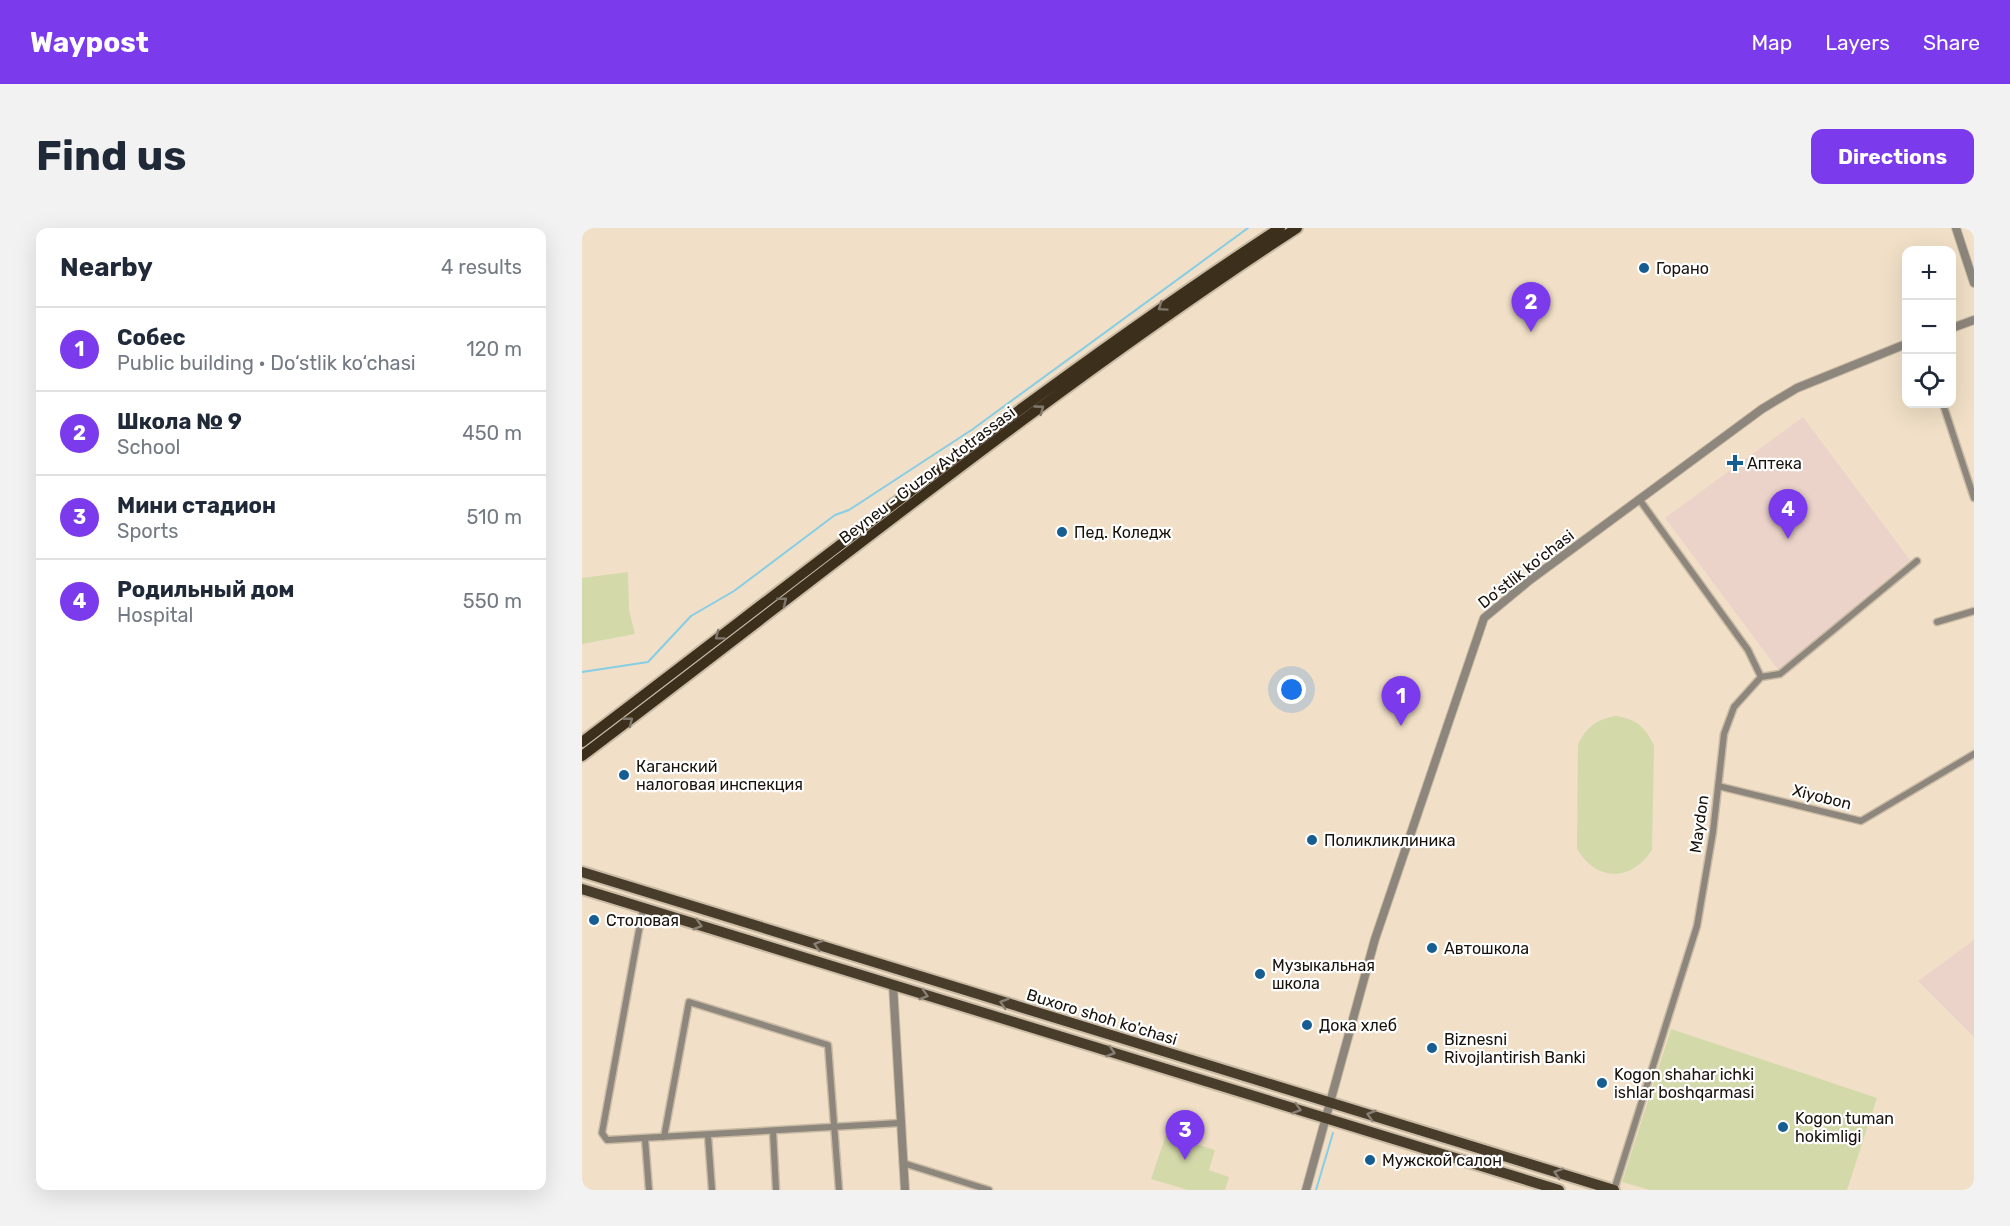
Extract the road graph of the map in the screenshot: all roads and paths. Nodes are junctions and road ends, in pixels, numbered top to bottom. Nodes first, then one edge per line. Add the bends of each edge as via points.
1 (1280, 228) edge
2 (1297, 228) edge
3 (1956, 228) edge
4 (1974, 283) edge
5 (1974, 320) edge
6 (1956, 327) edge
7 (1902, 346) edge
8 (1944, 408) edge
9 (1974, 498) edge
10 (1639, 499) junction
11 (1917, 561) dead end
12 (1974, 610) edge
13 (1937, 622) dead end
14 (1761, 676) junction
15 (582, 742) edge
16 (1974, 754) edge
17 (582, 756) edge
18 (1718, 786) junction
19 (582, 872) edge
20 (582, 889) edge
21 (643, 908) junction
22 (892, 985) junction
23 (1330, 1102) junction
24 (1326, 1118) junction
25 (900, 1123) junction
26 (835, 1126) junction
27 (772, 1131) junction
28 (708, 1136) junction
29 (664, 1137) junction
30 (645, 1139) junction
31 (903, 1163) junction
32 (649, 1190) edge
33 (712, 1190) edge
34 (776, 1190) edge
35 (839, 1190) edge
36 (905, 1190) edge
37 (989, 1190) edge
38 (1306, 1190) edge
39 (1558, 1190) edge
40 (1614, 1190) edge

1 -> 15 highway, Beyneu - G'uzor Avtotrassasi via 1112,342
17 -> 2 highway, Beyneu - G'uzor Avtotrassasi via 1020,423 1175,310
3 - 4 street
5 - 6 street
7 - 10 street, Do‘stlik ko‘chasi via 1797,388
8 - 9 street
10 - 14 street via 1748,650
10 - 23 street, Do‘stlik ko‘chasi via 1484,618 1376,939
11 - 14 street via 1780,674
12 - 13 street
14 - 18 street, Maydon via 1734,707 1724,734
16 - 18 street, Xiyobon via 1861,821
18 - 40 street, Maydon via 1697,926
23 -> 19 main road, Buxoro shoh ko'chasi
20 - 21 main road, Buxoro shoh ko'chasi
21 -> 22 main road, Buxoro shoh ko'chasi
21 - 30 street via 602,1133 607,1140
22 -> 24 main road, Buxoro shoh ko'chasi
22 - 25 street
23 - 24 street, Do‘stlik ko‘chasi
40 -> 23 main road, Buxoro shoh ko'chasi
24 - 38 street, Do‘stlik ko‘chasi
24 - 39 main road, Buxoro shoh ko'chasi
25 - 26 street
25 - 31 street
26 - 27 street
26 - 29 street via 828,1045 689,1002
26 - 35 street
27 - 28 street
27 - 34 street
28 - 29 street
28 - 33 street
29 - 30 street
30 - 32 street
31 - 36 street
31 - 37 street

